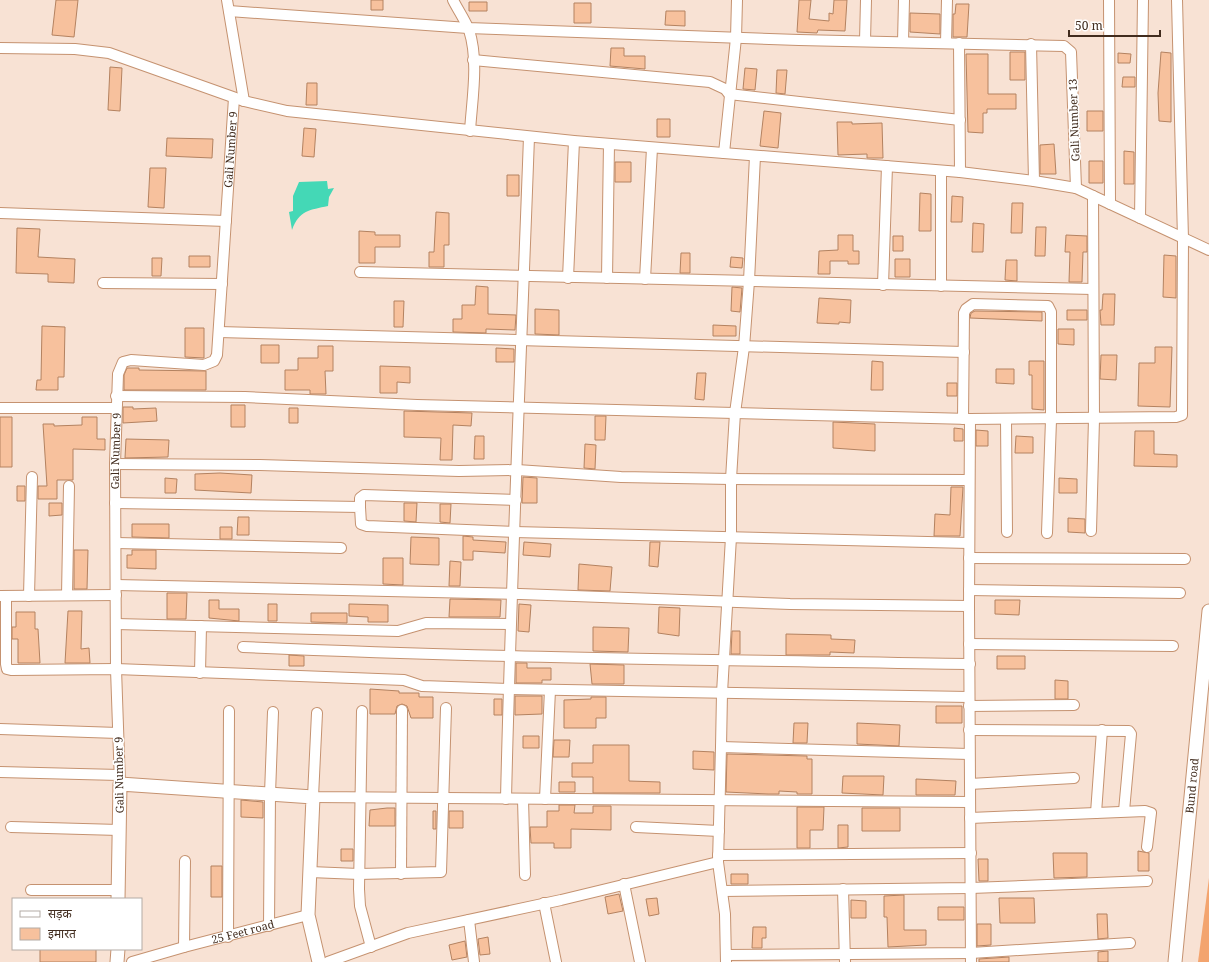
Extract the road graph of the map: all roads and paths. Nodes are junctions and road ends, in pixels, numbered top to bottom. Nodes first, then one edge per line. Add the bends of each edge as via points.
1 (227, 0) edge
2 (453, 0) edge
3 (737, 0) edge
4 (866, 0) edge
5 (904, 0) edge
6 (947, 0) edge
7 (1109, 0) edge
8 (1143, 0) edge
9 (1177, 0) edge
10 (229, 12) junction
11 (468, 28) junction
12 (736, 38) junction
13 (865, 41) junction
14 (903, 42) junction
15 (946, 43) junction
16 (959, 43) junction
17 (1031, 44) junction
18 (0, 48) edge
19 (473, 60) junction
20 (729, 94) junction
21 (239, 100) junction
22 (960, 120) junction
23 (470, 131) junction
24 (529, 137) junction
25 (574, 141) junction
26 (609, 144) junction
27 (652, 148) junction
28 (724, 153) junction
29 (755, 156) junction
30 (887, 166) junction
31 (941, 171) junction
32 (960, 172) junction
33 (1034, 180) junction
34 (1076, 188) junction
35 (1093, 196) junction
36 (1110, 204) junction
37 (0, 213) edge
38 (1140, 218) junction
39 (226, 221) junction
40 (1183, 239) junction
41 (1209, 250) edge
42 (360, 272) dead end
43 (524, 277) junction
44 (568, 278) junction
45 (607, 278) junction
46 (645, 279) junction
47 (749, 281) junction
48 (103, 283) dead end
49 (222, 284) junction
50 (883, 285) junction
51 (941, 286) junction
52 (1093, 289) junction
53 (219, 332) junction
54 (522, 341) junction
55 (744, 347) junction
56 (964, 352) junction
57 (116, 396) junction
58 (519, 407) junction
59 (0, 408) edge
60 (116, 408) junction
61 (736, 413) junction
62 (966, 419) junction
63 (1094, 419) junction
64 (1006, 420) junction
65 (1052, 420) junction
66 (115, 464) junction
67 (517, 470) junction
68 (32, 477) dead end
69 (731, 479) junction
70 (968, 480) junction
71 (69, 486) dead end
72 (516, 500) junction
73 (115, 503) junction
74 (360, 507) junction
75 (1091, 531) dead end
76 (514, 532) junction
77 (1007, 532) dead end
78 (1047, 533) dead end
79 (731, 537) junction
80 (116, 543) junction
81 (969, 543) junction
82 (341, 548) dead end
83 (969, 558) junction
84 (1185, 559) dead end
85 (116, 590) junction
86 (969, 590) junction
87 (1180, 592) dead end
88 (511, 593) junction
89 (67, 595) junction
90 (3, 596) edge
91 (29, 596) junction
92 (728, 602) junction
93 (969, 606) junction
94 (1209, 611) edge
95 (116, 624) junction
96 (510, 624) junction
97 (201, 626) junction
98 (969, 644) junction
99 (1173, 646) dead end
100 (243, 647) dead end
101 (509, 656) junction
102 (724, 660) junction
103 (970, 664) junction
104 (116, 669) junction
105 (200, 673) junction
106 (509, 689) junction
107 (550, 690) junction
108 (722, 693) junction
109 (969, 701) junction
110 (1074, 705) dead end
111 (446, 708) dead end
112 (402, 710) dead end
113 (229, 711) dead end
114 (362, 711) dead end
115 (273, 712) dead end
116 (317, 713) dead end
117 (0, 729) edge
118 (969, 730) junction
119 (1102, 730) junction
120 (118, 733) junction
121 (721, 747) junction
122 (969, 754) junction
123 (0, 772) edge
124 (1074, 778) dead end
125 (119, 780) junction
126 (970, 784) junction
127 (229, 791) junction
128 (270, 794) junction
129 (313, 796) junction
130 (361, 797) junction
131 (401, 798) junction
132 (444, 798) junction
133 (506, 798) junction
134 (523, 799) junction
135 (545, 799) junction
136 (720, 799) junction
137 (970, 802) junction
138 (1124, 811) junction
139 (1096, 813) junction
140 (970, 818) junction
141 (11, 827) dead end
142 (636, 827) dead end
143 (119, 830) junction
144 (719, 831) junction
145 (1147, 847) dead end
146 (971, 853) junction
147 (718, 859) junction
148 (185, 861) dead end
149 (310, 872) junction
150 (359, 874) junction
151 (400, 874) junction
152 (525, 875) dead end
153 (1147, 881) dead end
154 (624, 884) junction
155 (971, 888) junction
156 (843, 889) junction
157 (31, 890) dead end
158 (722, 891) junction
159 (118, 895) edge
160 (544, 903) junction
161 (308, 915) junction
162 (469, 920) junction
163 (269, 926) junction
164 (228, 937) junction
165 (1130, 943) dead end
166 (371, 946) junction
167 (184, 947) junction
168 (118, 950) edge
169 (971, 957) edge
170 (726, 958) edge
171 (845, 958) edge
172 (118, 962) edge
173 (132, 962) edge
174 (319, 962) edge
175 (328, 962) edge
176 (474, 962) edge
177 (556, 962) edge
178 (640, 962) edge
179 (1175, 962) edge

1 - 10 street, Gali Number 9
2 - 11 street
3 - 12 street
4 - 13 street
5 - 14 street
6 - 15 street
7 - 36 street
8 - 38 street
9 - 40 street
10 - 11 street
10 - 21 street, Gali Number 9
11 - 12 street
11 - 19 street
12 - 13 street
12 - 20 street
13 - 14 street
14 - 15 street
15 - 16 street
16 - 17 street
16 - 22 street
17 - 33 street
17 - 34 street, Gali Number 13 via 1064,46 1072,52
18 - 21 street via 75,49 109,53
19 - 20 street via 710,82
19 - 23 street
20 - 22 street
20 - 28 street
21 - 23 street via 287,111
21 - 39 street, Gali Number 9
22 - 32 street
23 - 24 street
24 - 25 street
24 - 43 street
25 - 26 street
25 - 44 street
26 - 27 street
26 - 45 street
27 - 28 street
27 - 46 street
28 - 29 street
29 - 30 street
29 - 47 street
30 - 31 street
30 - 50 street
31 - 32 street
31 - 51 street
32 - 33 street
33 - 34 street
34 - 35 street
35 - 36 street
35 - 52 street
36 - 38 street
37 - 39 street
38 - 40 street
39 - 49 street, Gali Number 9
40 - 41 street
40 - 63 street via 1182,415
42 - 43 street
43 - 44 street
43 - 54 street
44 - 45 street
45 - 46 street
46 - 47 street
47 - 50 street
47 - 55 street
48 - 49 street
49 - 53 street, Gali Number 9
50 - 51 street
51 - 52 street
52 - 63 street
53 - 54 street
53 - 57 street, Gali Number 9 via 217,355 214,361 208,364 131,360 123,362 118,374
54 - 55 street
54 - 58 street
55 - 56 street
55 - 61 street
56 - 62 street
56 - 65 street via 964,313 969,306 1048,306 1051,312
57 - 58 street via 245,397
57 - 60 street, Gali Number 9
58 - 61 street
58 - 67 street
59 - 60 street
60 - 66 street, Gali Number 9
61 - 62 street
61 - 69 street
62 - 64 street
62 - 70 street
63 - 65 street
63 - 75 street
64 - 65 street
64 - 77 street
65 - 78 street
66 - 67 street
66 - 73 street, Gali Number 9
67 - 69 street via 621,477
67 - 72 street
68 - 91 street
69 - 70 street
69 - 79 street
70 - 81 street
71 - 89 street
72 - 74 street via 364,495 360,498
72 - 76 street
73 - 74 street
73 - 80 street, Gali Number 9
74 - 76 street via 361,524 367,526
76 - 79 street
76 - 88 street
79 - 81 street
79 - 92 street
80 - 82 street
80 - 85 street, Gali Number 9
81 - 83 street
83 - 84 street
83 - 86 street
85 - 88 street
85 - 89 street
85 - 95 street, Gali Number 9
86 - 87 street
86 - 93 street
88 - 92 street
88 - 96 street
89 - 91 street
90 - 91 street
90 - 104 street via 7,669
92 - 93 street
92 - 102 street
93 - 98 street
94 - 179 street, Bund road
95 - 97 street
95 - 104 street, Gali Number 9
96 - 97 street via 426,623 398,631
96 - 101 street
97 - 105 street
98 - 99 street
98 - 103 street
100 - 101 street
101 - 102 street
101 - 106 street
102 - 103 street
102 - 108 street
103 - 109 street
104 - 105 street
104 - 120 street, Gali Number 9
105 - 106 street via 404,680 422,686
106 - 107 street
106 - 133 street
107 - 108 street
107 - 135 street
108 - 109 street
108 - 121 street
109 - 110 street
109 - 118 street
111 - 132 street
112 - 131 street
113 - 127 street
114 - 130 street
115 - 128 street
116 - 129 street
117 - 120 street
118 - 119 street
118 - 122 street
119 - 138 street via 1130,732
119 - 139 street
120 - 125 street, Gali Number 9
121 - 122 street
121 - 136 street
122 - 126 street
123 - 125 street
124 - 126 street
125 - 127 street
125 - 143 street, Gali Number 9
126 - 137 street
127 - 128 street
127 - 164 street
128 - 129 street
128 - 163 street
129 - 130 street
129 - 149 street
130 - 131 street
130 - 150 street
131 - 132 street
131 - 151 street
132 - 133 street
132 - 151 street via 442,871
133 - 134 street
134 - 135 street
134 - 152 street
135 - 136 street
136 - 137 street
136 - 144 street
137 - 140 street
138 - 139 street
138 - 145 street via 1151,813
139 - 140 street
140 - 146 street
141 - 143 street
142 - 144 street
143 - 159 street, Gali Number 9
144 - 147 street
146 - 147 street
146 - 155 street
147 - 154 street
147 - 158 street
148 - 167 street
149 - 150 street
149 - 161 street
150 - 151 street
150 - 166 street via 360,906
153 - 155 street
154 - 160 street
154 - 178 street
155 - 156 street
155 - 169 street
156 - 158 street
156 - 171 street
157 - 159 street
158 - 170 street
160 - 162 street
160 - 177 street
161 - 163 street, 25 Feet road
161 - 174 street
162 - 166 street via 408,933
162 - 176 street
163 - 164 street, 25 Feet road
164 - 167 street, 25 Feet road
165 - 169 street
166 - 175 street
167 - 173 street, 25 Feet road
168 - 172 street
169 - 171 street
170 - 171 street

